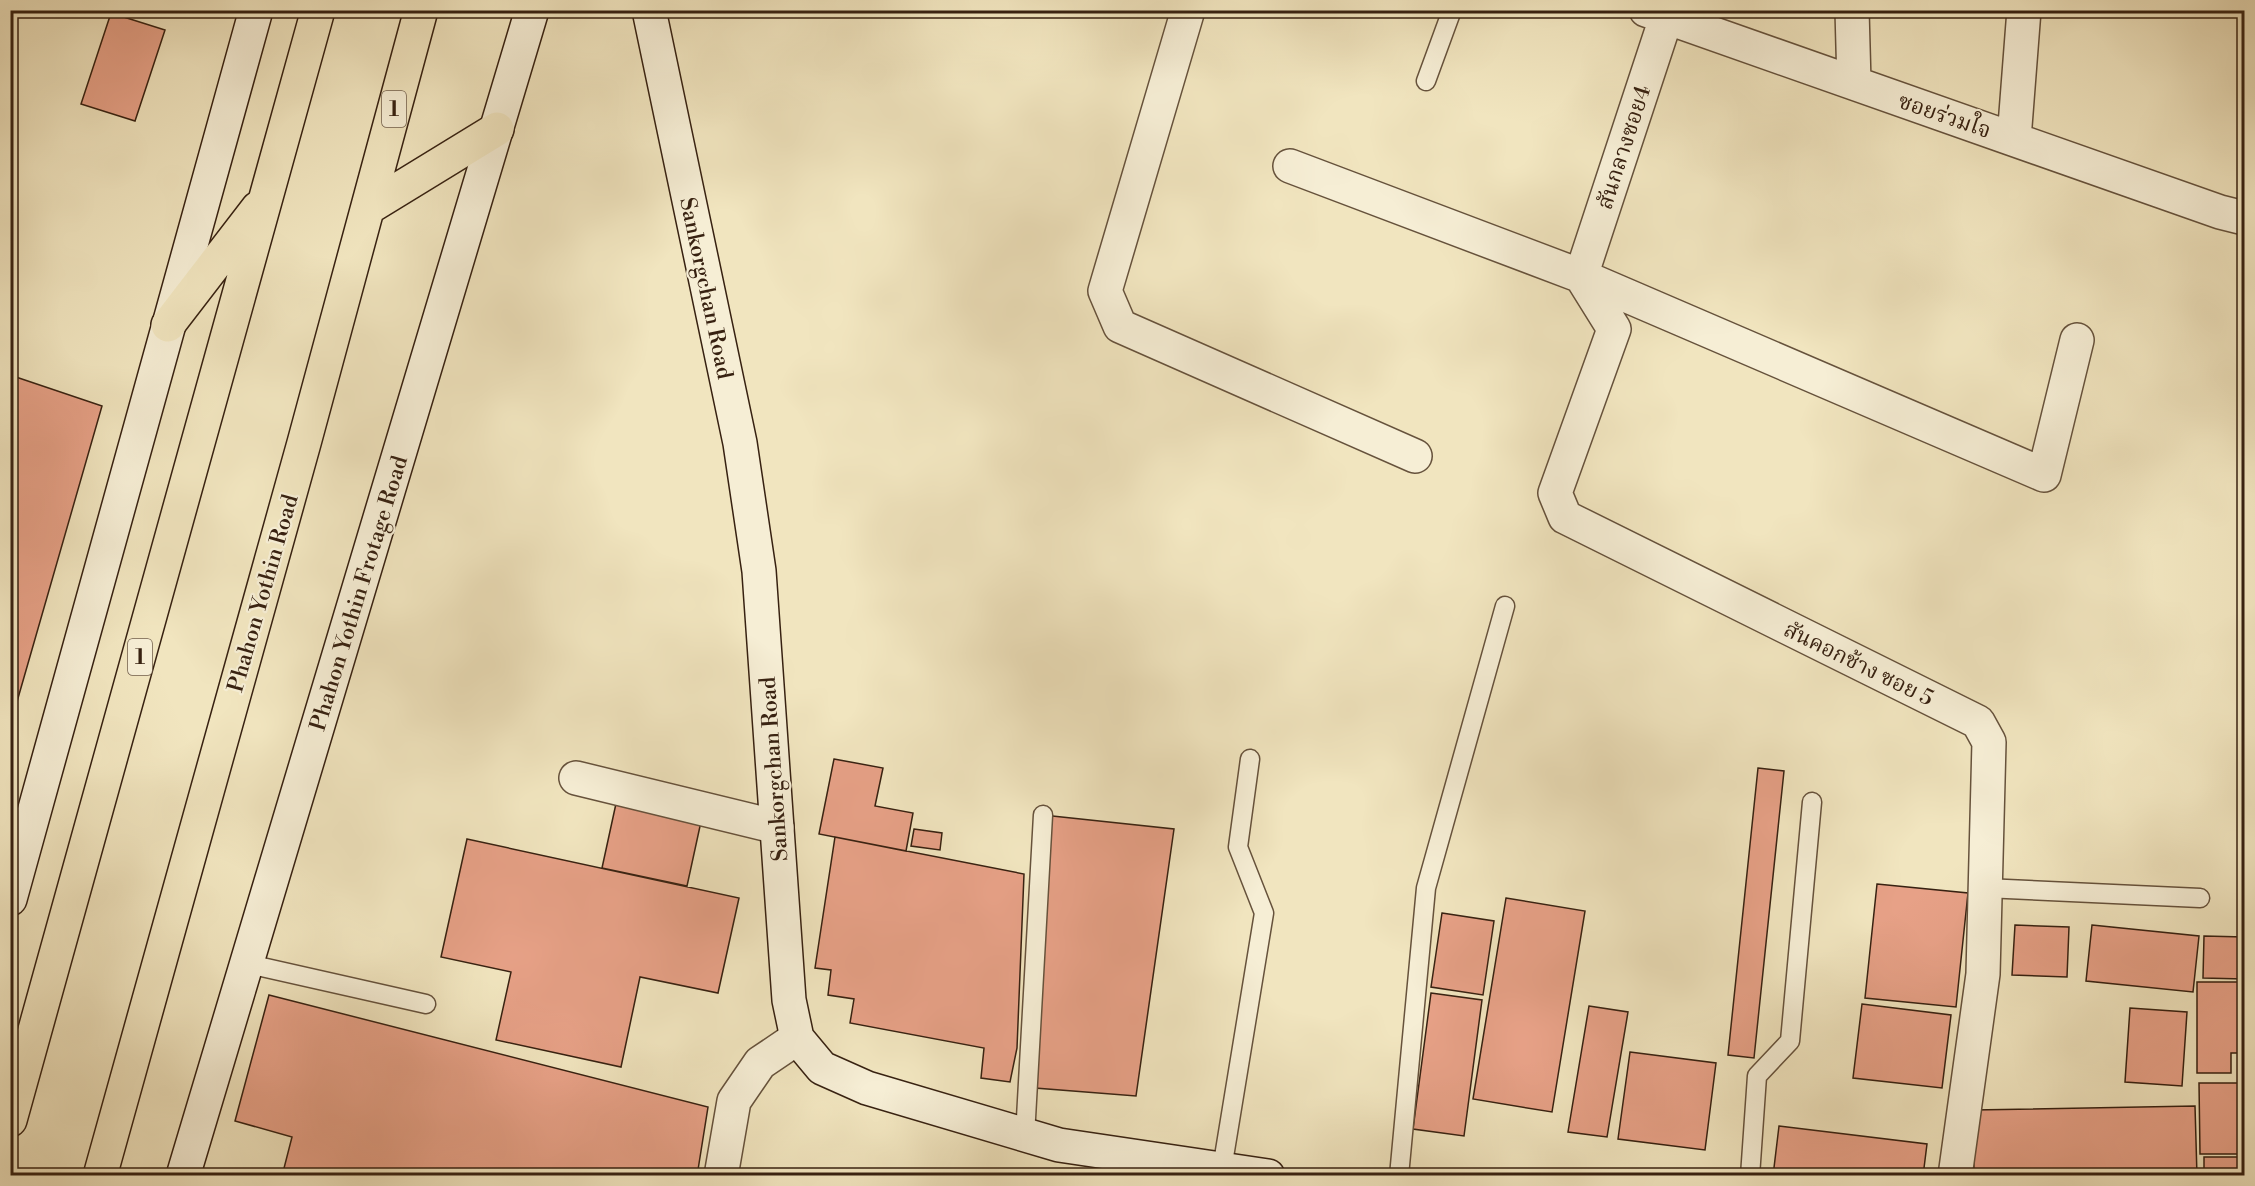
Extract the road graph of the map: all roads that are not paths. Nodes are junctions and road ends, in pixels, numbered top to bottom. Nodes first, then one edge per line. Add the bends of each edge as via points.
1 (256, 10) edge
2 (318, 10) edge
3 (421, 10) edge
4 (532, 10) edge
5 (649, 10) edge
6 (1188, 10) edge
7 (1452, 10) edge
8 (1852, 10) edge
9 (2024, 10) edge
10 (1656, 14) edge
11 (1426, 81) dead end
12 (1854, 83) junction
13 (497, 129) junction
14 (2014, 139) junction
15 (1290, 166) dead end
16 (268, 195) junction
17 (368, 208) junction
18 (2244, 218) edge
19 (1581, 276) junction
20 (168, 325) junction
21 (2077, 340) dead end
22 (1415, 456) dead end
23 (1505, 606) dead end
24 (1250, 759) dead end
25 (576, 778) dead end
26 (1812, 802) dead end
27 (1043, 815) dead end
28 (777, 826) junction
29 (1985, 888) junction
30 (2200, 898) dead end
31 (10, 899) edge
32 (248, 964) junction
33 (426, 1004) dead end
34 (797, 1038) junction
35 (10, 1120) edge
36 (1025, 1136) junction
37 (1222, 1169) junction
38 (100, 1176) edge
39 (183, 1176) edge
40 (721, 1176) edge
41 (1268, 1176) edge
42 (1400, 1176) edge
43 (1750, 1176) edge
44 (1955, 1176) edge

1 - 20 street
2 - 16 main road, 1
3 - 17 main road, Phahon Yothin Road / 1
4 - 13 street, Phahon Yothin Frotage Road
5 - 28 street, Sankorgchan Road via 740,443 759,571
6 - 22 street via 1105,291 1119,326
7 - 11 lane
8 - 12 street
9 - 14 street
10 - 12 street, ซอยร่วมใจ
10 - 19 street, สันกลางซอย4
12 - 14 street, ซอยร่วมใจ
13 - 17 main road
13 - 32 street, Phahon Yothin Frotage Road
14 - 18 street, ซอยร่วมใจ
15 - 19 street
16 - 20 main road
16 - 35 main road, 1
17 - 38 main road, Phahon Yothin Road / 1
19 - 21 street via 2043,475
19 - 29 street, สันคอกช้าง ซอย 5 via 1614,329 1555,493 1565,517 1978,722 1989,742
20 - 31 street
23 - 42 lane via 1426,888
24 - 37 lane via 1238,847 1264,914
25 - 28 street
26 - 43 lane via 1790,1041 1757,1076
27 - 36 lane
28 - 34 street, Sankorgchan Road via 789,1000
29 - 30 lane
29 - 44 street, สันคอกช้าง ซอย 5 via 1983,974
32 - 33 lane
32 - 39 street, Phahon Yothin Frotage Road
34 - 36 street, Sankorgchan Road via 822,1068 867,1088
34 - 40 street via 760,1063 734,1101
36 - 37 street, Sankorgchan Road via 1059,1145
37 - 41 street, Sankorgchan Road

